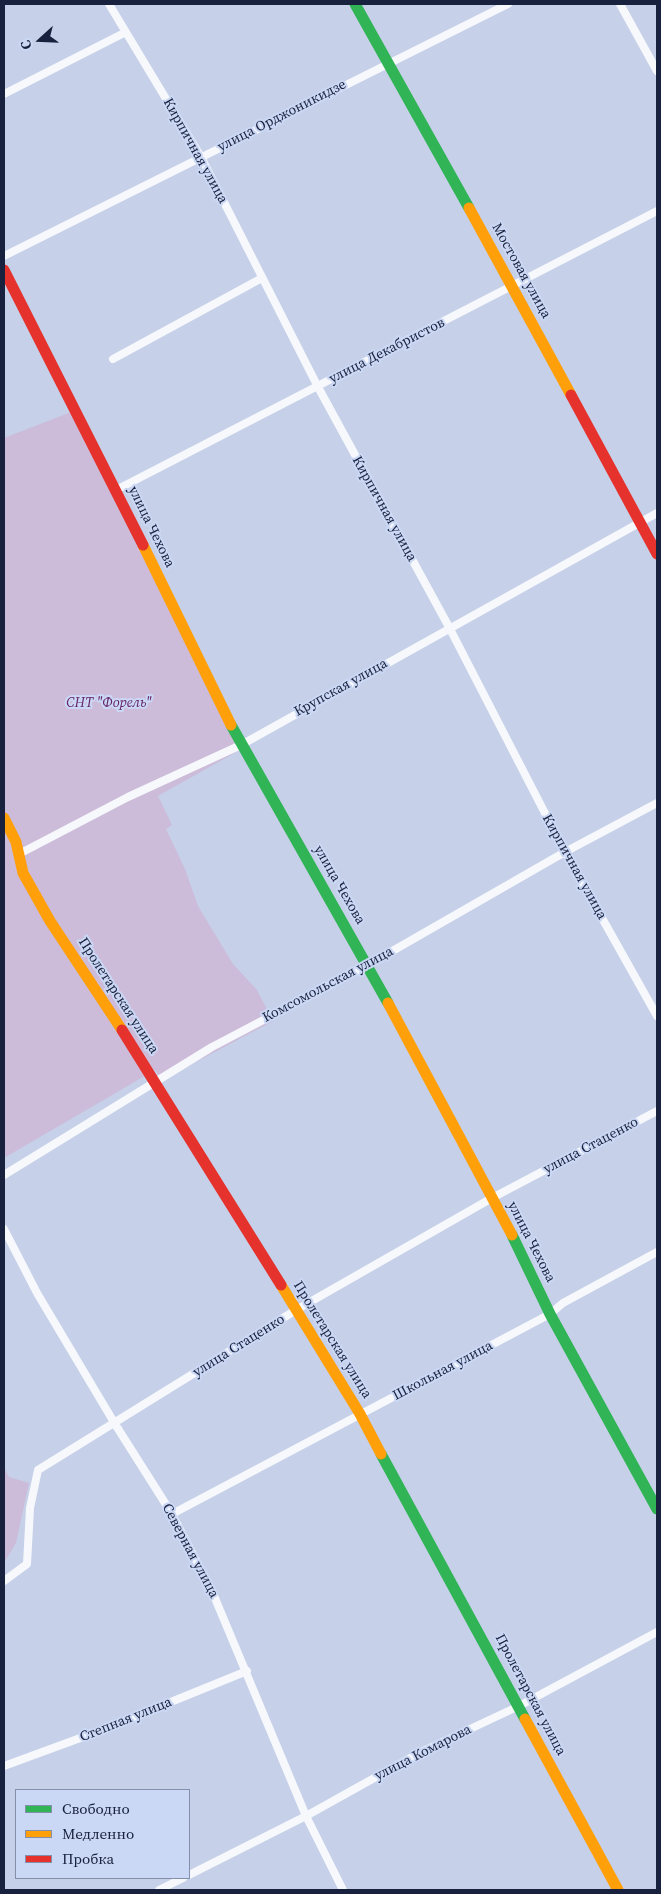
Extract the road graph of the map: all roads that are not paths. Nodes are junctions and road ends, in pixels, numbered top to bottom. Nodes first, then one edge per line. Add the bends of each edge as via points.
1 (109, 4) edge
2 (355, 4) edge
3 (508, 4) edge
4 (620, 4) edge
5 (126, 32) junction
6 (388, 63) junction
7 (657, 71) edge
8 (4, 94) edge
9 (201, 157) junction
10 (657, 210) edge
11 (4, 256) edge
12 (4, 270) edge
13 (262, 278) junction
14 (513, 286) junction
15 (113, 359) dead end
16 (318, 387) junction
17 (116, 490) junction
18 (657, 513) edge
19 (640, 522) junction
20 (657, 554) edge
21 (449, 627) junction
22 (241, 745) junction
23 (657, 803) edge
24 (4, 818) edge
25 (564, 852) junction
26 (19, 854) junction
27 (368, 965) junction
28 (657, 1016) edge
29 (155, 1080) junction
30 (657, 1111) edge
31 (4, 1175) edge
32 (492, 1198) junction
33 (4, 1229) edge
34 (657, 1252) edge
35 (296, 1310) junction
36 (550, 1314) junction
37 (360, 1414) junction
38 (114, 1424) junction
39 (657, 1510) edge
40 (172, 1514) junction
41 (4, 1581) edge
42 (657, 1632) edge
43 (246, 1670) junction
44 (519, 1706) junction
45 (4, 1766) edge
46 (306, 1816) junction
47 (190, 1874) edge
48 (182, 1879) edge
49 (158, 1890) edge
50 (343, 1890) edge
51 (618, 1890) edge

1 - 5 street, Кирпичная улица
2 - 6 street, Мостовая улица
3 - 6 street, улица Орджоникидзе
4 - 7 street
5 - 8 street
5 - 9 street, Кирпичная улица
6 - 9 street, улица Орджоникидзе
6 - 14 street, Мостовая улица
9 - 11 street, улица Орджоникидзе
9 - 13 street, Кирпичная улица
10 - 14 street, улица Декабристов
12 - 17 street, улица Чехова
13 - 15 street
13 - 16 street, Кирпичная улица
14 - 16 street, улица Декабристов
14 - 19 street, Мостовая улица
16 - 17 street, улица Декабристов
16 - 21 street, Кирпичная улица
17 - 22 street, улица Чехова
18 - 19 street, Крупская улица
19 - 20 street, Мостовая улица
19 - 21 street, Крупская улица
21 - 22 street, Крупская улица
21 - 25 street, Кирпичная улица
22 - 26 street, Крупская улица via 128,796
22 - 27 street, улица Чехова
23 - 25 street, Комсомольская улица
24 - 26 street, Пролетарская улица
25 - 27 street, Комсомольская улица
25 - 28 street, Кирпичная улица
26 - 29 street, Пролетарская улица via 23,872 50,921
27 - 29 street, Комсомольская улица via 212,1046
27 - 32 street, улица Чехова
29 - 31 street, Комсомольская улица
29 - 35 street, Пролетарская улица
30 - 32 street, улица Стаценко
32 - 35 street, улица Стаценко
32 - 36 street, улица Чехова
33 - 38 street, Северная улица via 37,1293
34 - 36 street, Школьная улица via 563,1303
35 - 37 street, Пролетарская улица
35 - 38 street, улица Стаценко
36 - 37 street, Школьная улица
36 - 39 street, улица Чехова
37 - 40 street, Школьная улица
37 - 44 street, Пролетарская улица
38 - 40 street, Северная улица
38 - 41 street, улица Стаценко via 38,1470 30,1508 27,1564
40 - 43 street, Северная улица via 212,1591
42 - 44 street, улица Комарова
43 - 45 street, Степная улица via 102,1730
43 - 46 street, Северная улица
44 - 46 street, улица Комарова via 421,1752
44 - 51 street, Пролетарская улица
46 - 47 street, улица Комарова
46 - 50 street, Северная улица
48 - 49 street

